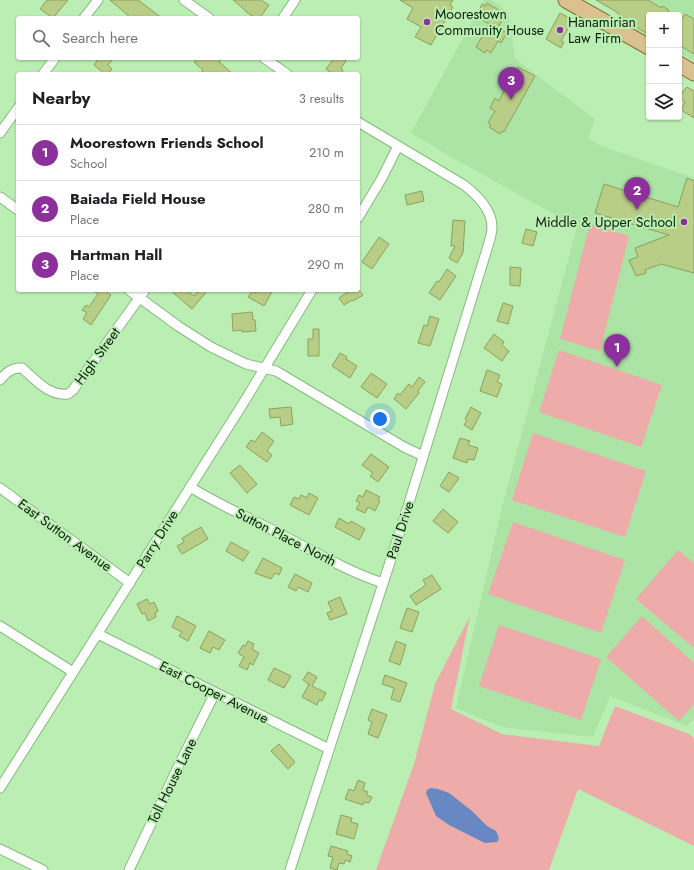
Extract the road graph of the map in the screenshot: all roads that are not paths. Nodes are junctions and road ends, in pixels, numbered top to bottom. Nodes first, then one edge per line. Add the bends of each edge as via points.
1 (98, 0) edge
2 (184, 0) edge
3 (295, 0) edge
4 (566, 0) edge
5 (86, 16) edge
6 (206, 16) edge
7 (284, 16) edge
8 (646, 45) edge
9 (53, 60) edge
10 (267, 60) edge
11 (682, 66) edge
12 (44, 72) edge
13 (284, 72) edge
14 (694, 73) edge
15 (16, 111) edge
16 (360, 123) edge
17 (0, 133) edge
18 (398, 146) junction
19 (0, 197) edge
20 (16, 209) edge
21 (360, 215) edge
22 (311, 292) edge
23 (142, 294) edge
24 (265, 368) junction
25 (0, 380) edge
26 (423, 456) junction
27 (190, 487) junction
28 (0, 488) edge
29 (130, 583) junction
30 (383, 583) junction
31 (0, 626) edge
32 (98, 634) junction
33 (73, 672) junction
34 (215, 693) junction
35 (329, 749) junction
36 (0, 788) edge
37 (0, 849) edge
38 (43, 870) edge
39 (130, 870) edge
40 (290, 870) edge

1 - 5 street
2 - 6 street
3 - 7 street
4 - 8 main road
9 - 12 street
10 - 13 street
11 - 14 main road
15 - 17 street
16 - 18 street
18 - 21 street
18 - 26 street, Paul Drive via 474,192 481,200 492,225 486,256
19 - 20 street
22 - 24 street, Parry Drive
23 - 24 street via 178,326 211,347 246,364
23 - 25 street, High Street via 68,394 51,393 22,368 15,368
24 - 26 street via 276,371
24 - 27 street, Parry Drive
26 - 30 street, Paul Drive
27 - 29 street, Parry Drive
27 - 30 street, Sutton Place North via 326,558
28 - 29 street, East Sutton Avenue
29 - 32 street, Parry Drive
30 - 35 street, Paul Drive
31 - 33 street
32 - 33 street, Parry Drive
32 - 34 street, East Cooper Avenue
33 - 36 street, Parry Drive
34 - 35 street, East Cooper Avenue
34 - 39 street, Toll House Lane
35 - 40 street, Paul Drive
37 - 38 street

